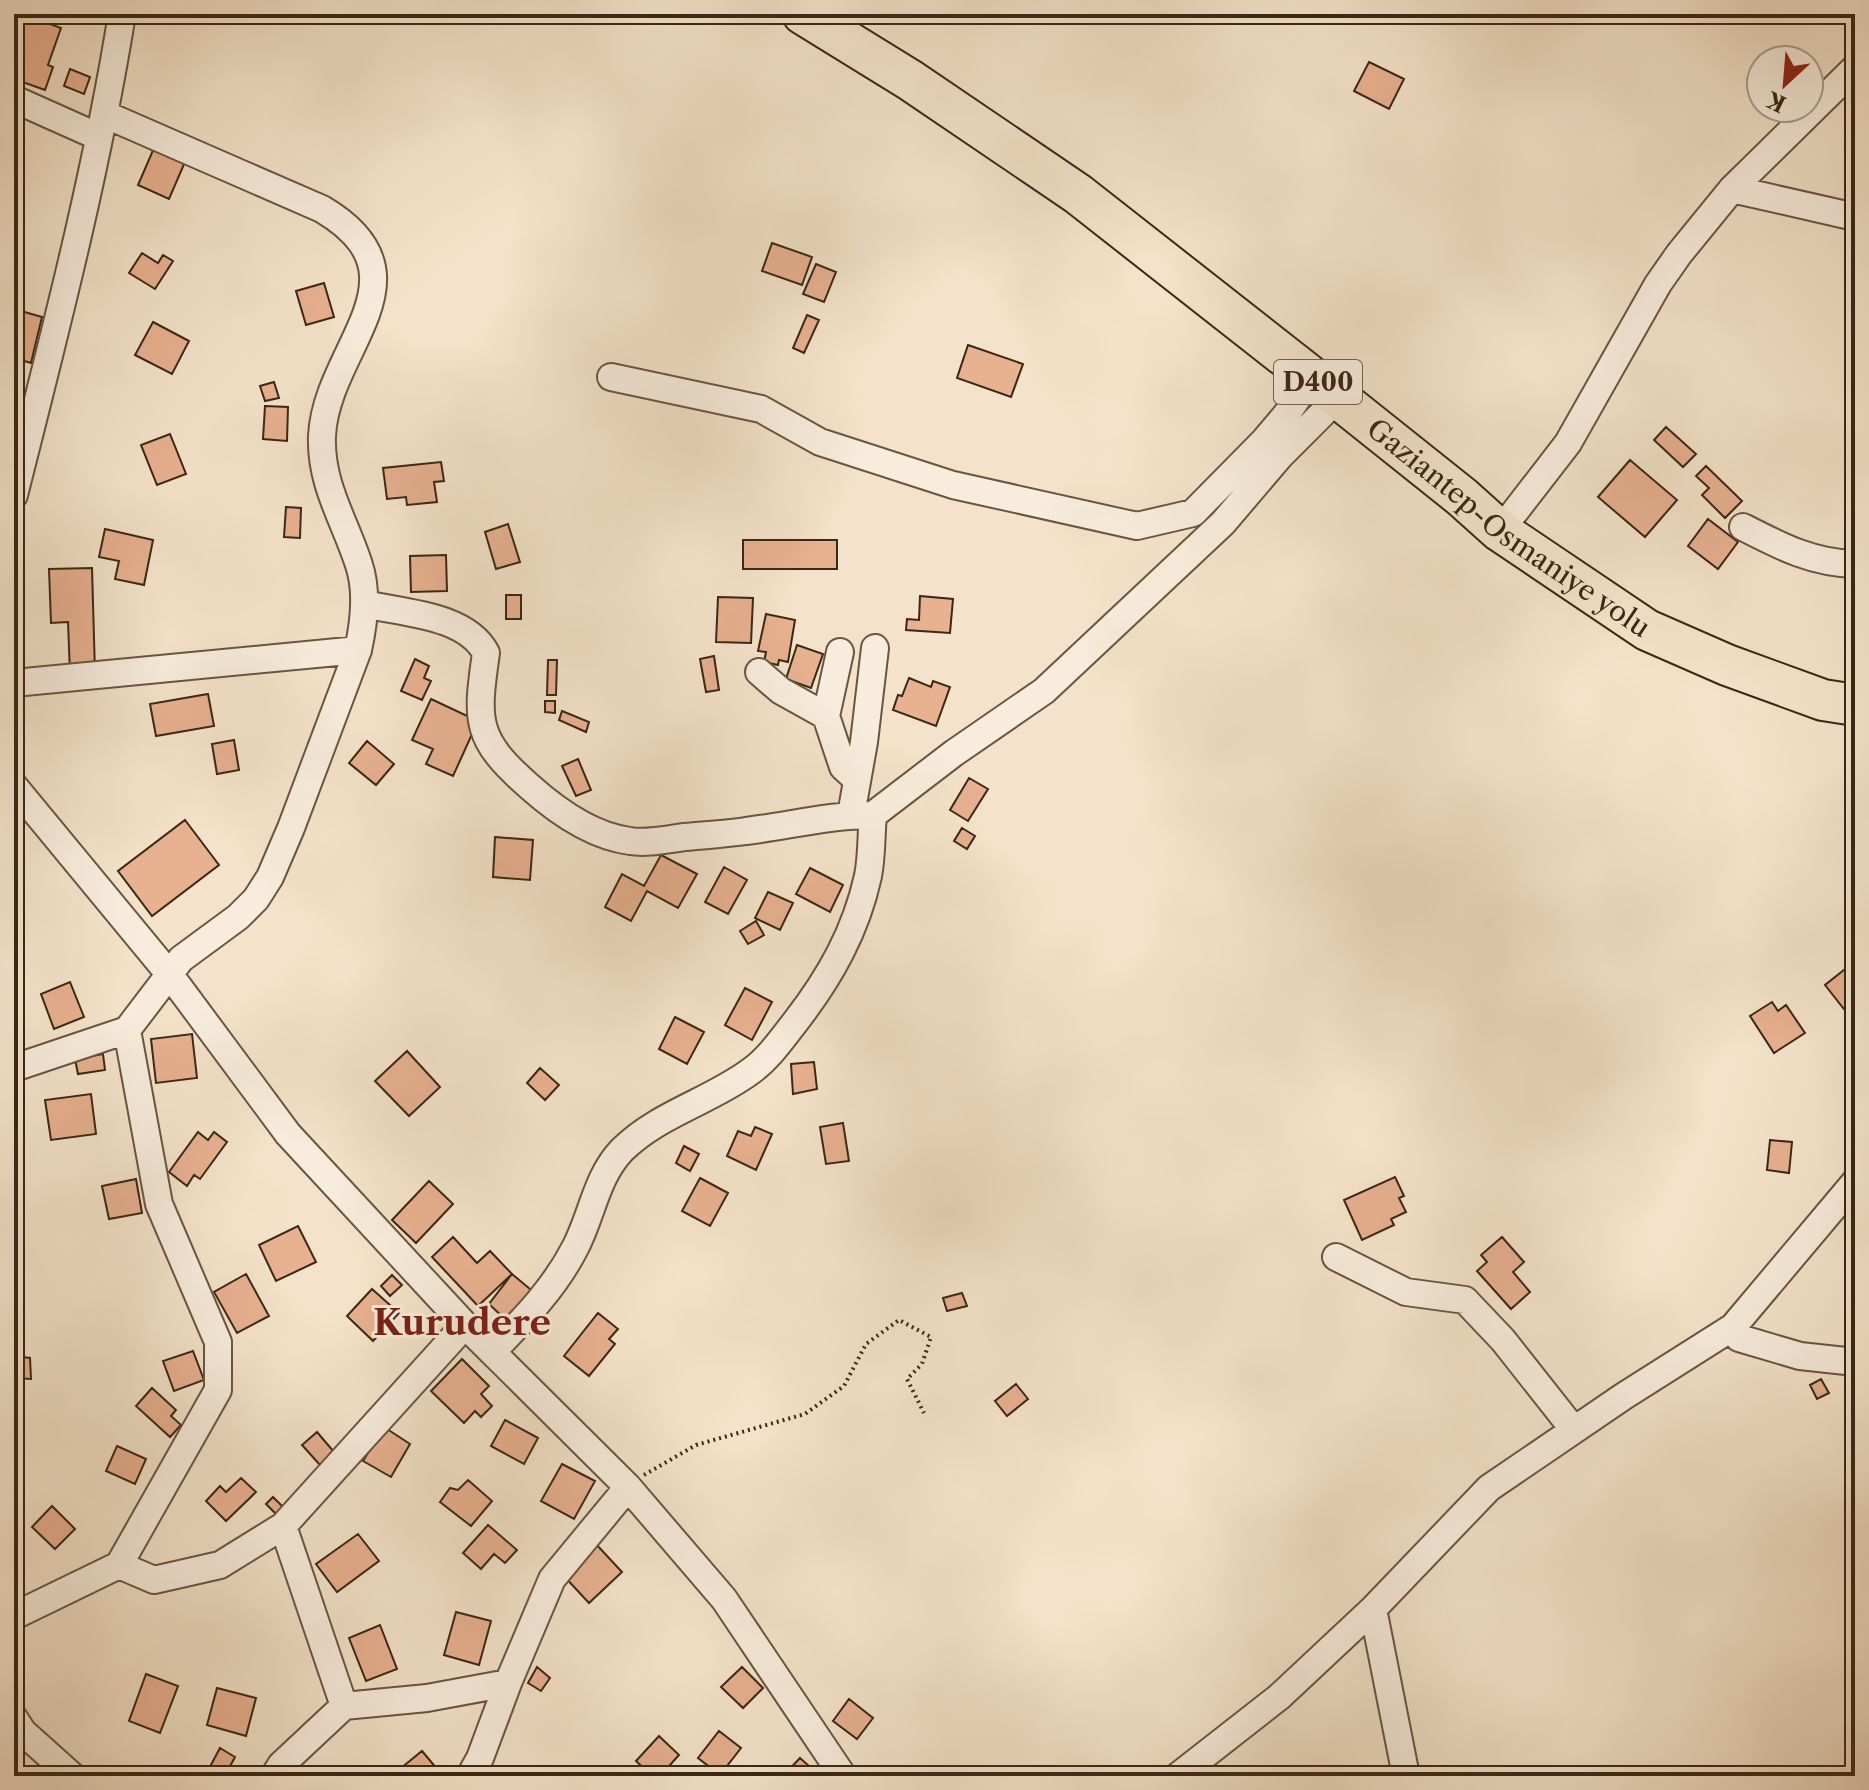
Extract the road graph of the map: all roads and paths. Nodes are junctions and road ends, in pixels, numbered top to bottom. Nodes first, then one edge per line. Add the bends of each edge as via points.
1 (122, 14) edge
2 (803, 14) edge
3 (1855, 68) edge
4 (14, 99) edge
5 (102, 126) junction
6 (1732, 189) junction
7 (1855, 217) edge
8 (611, 377) dead end
9 (1325, 388) junction
10 (25, 405) edge
11 (14, 495) edge
12 (1743, 527) dead end
13 (1500, 531) junction
14 (1855, 564) edge
15 (364, 604) junction
16 (875, 648) dead end
17 (358, 650) junction
18 (840, 652) dead end
19 (759, 672) dead end
20 (14, 683) edge
21 (1855, 705) edge
22 (826, 716) junction
23 (856, 779) junction
24 (14, 786) edge
25 (862, 815) junction
26 (170, 975) junction
27 (127, 1030) junction
28 (14, 1068) edge
29 (1855, 1182) edge
30 (1336, 1257) dead end
31 (465, 1325) junction
32 (1733, 1327) junction
33 (492, 1352) junction
34 (1855, 1362) edge
35 (924, 1413) dead end
36 (1574, 1430) junction
37 (628, 1487) junction
38 (283, 1526) junction
39 (119, 1565) junction
40 (1373, 1609) junction
41 (14, 1616) edge
42 (508, 1683) junction
43 (344, 1706) junction
44 (17, 1731) edge
45 (72, 1776) edge
46 (274, 1776) edge
47 (470, 1776) edge
48 (843, 1776) edge
49 (1178, 1776) edge
50 (1406, 1776) edge

1 - 5 street
2 - 9 highway, Gaziantep-Osmaniye yolu / D400 via 1078,194
3 - 6 street
4 - 5 street
5 - 10 street via 62,305
5 - 15 street via 322,209 343,221 368,254 373,274 370,309 334,380 322,435 328,488 360,567
6 - 7 street
6 - 13 street via 1658,284 1568,443
8 - 9 street via 761,409 820,442 953,485 1137,526 1193,513 1286,415
9 - 13 highway, Gaziantep-Osmaniye yolu / D400
9 - 25 street via 1280,456 1223,523 1044,691
10 - 11 street
12 - 14 street via 1793,553
13 - 21 highway, Gaziantep-Osmaniye yolu / D400 via 1647,630 1795,690
15 - 17 street
15 - 25 street via 448,622 477,638 486,653 479,705 493,751 551,806 605,835 633,842
16 - 23 street
17 - 20 street
17 - 26 street via 270,877 238,917 181,959
18 - 22 street
19 - 22 street
22 - 23 street via 843,767
23 - 25 street
24 - 26 street
25 - 33 street via 868,873 860,907 817,994 751,1072 671,1115 621,1151 603,1177 559,1276
26 - 27 street
26 - 31 street via 288,1134
27 - 28 street
27 - 39 street via 159,1204 218,1342 218,1390
29 - 32 street
30 - 36 street via 1406,1292 1465,1300
31 - 33 street
31 - 38 street
32 - 34 street via 1739,1338 1800,1356
32 - 36 street
33 - 37 street
35 - 37 path via 907,1379 922,1364 931,1337 899,1320 866,1344 844,1386 805,1414 696,1445
36 - 40 street via 1489,1488
37 - 42 street via 552,1579
37 - 48 street via 724,1599
38 - 39 street via 220,1565 154,1580
38 - 43 street
39 - 41 street
40 - 49 street via 1279,1697
40 - 50 street
42 - 43 street
42 - 47 street
43 - 46 street
44 - 45 street

